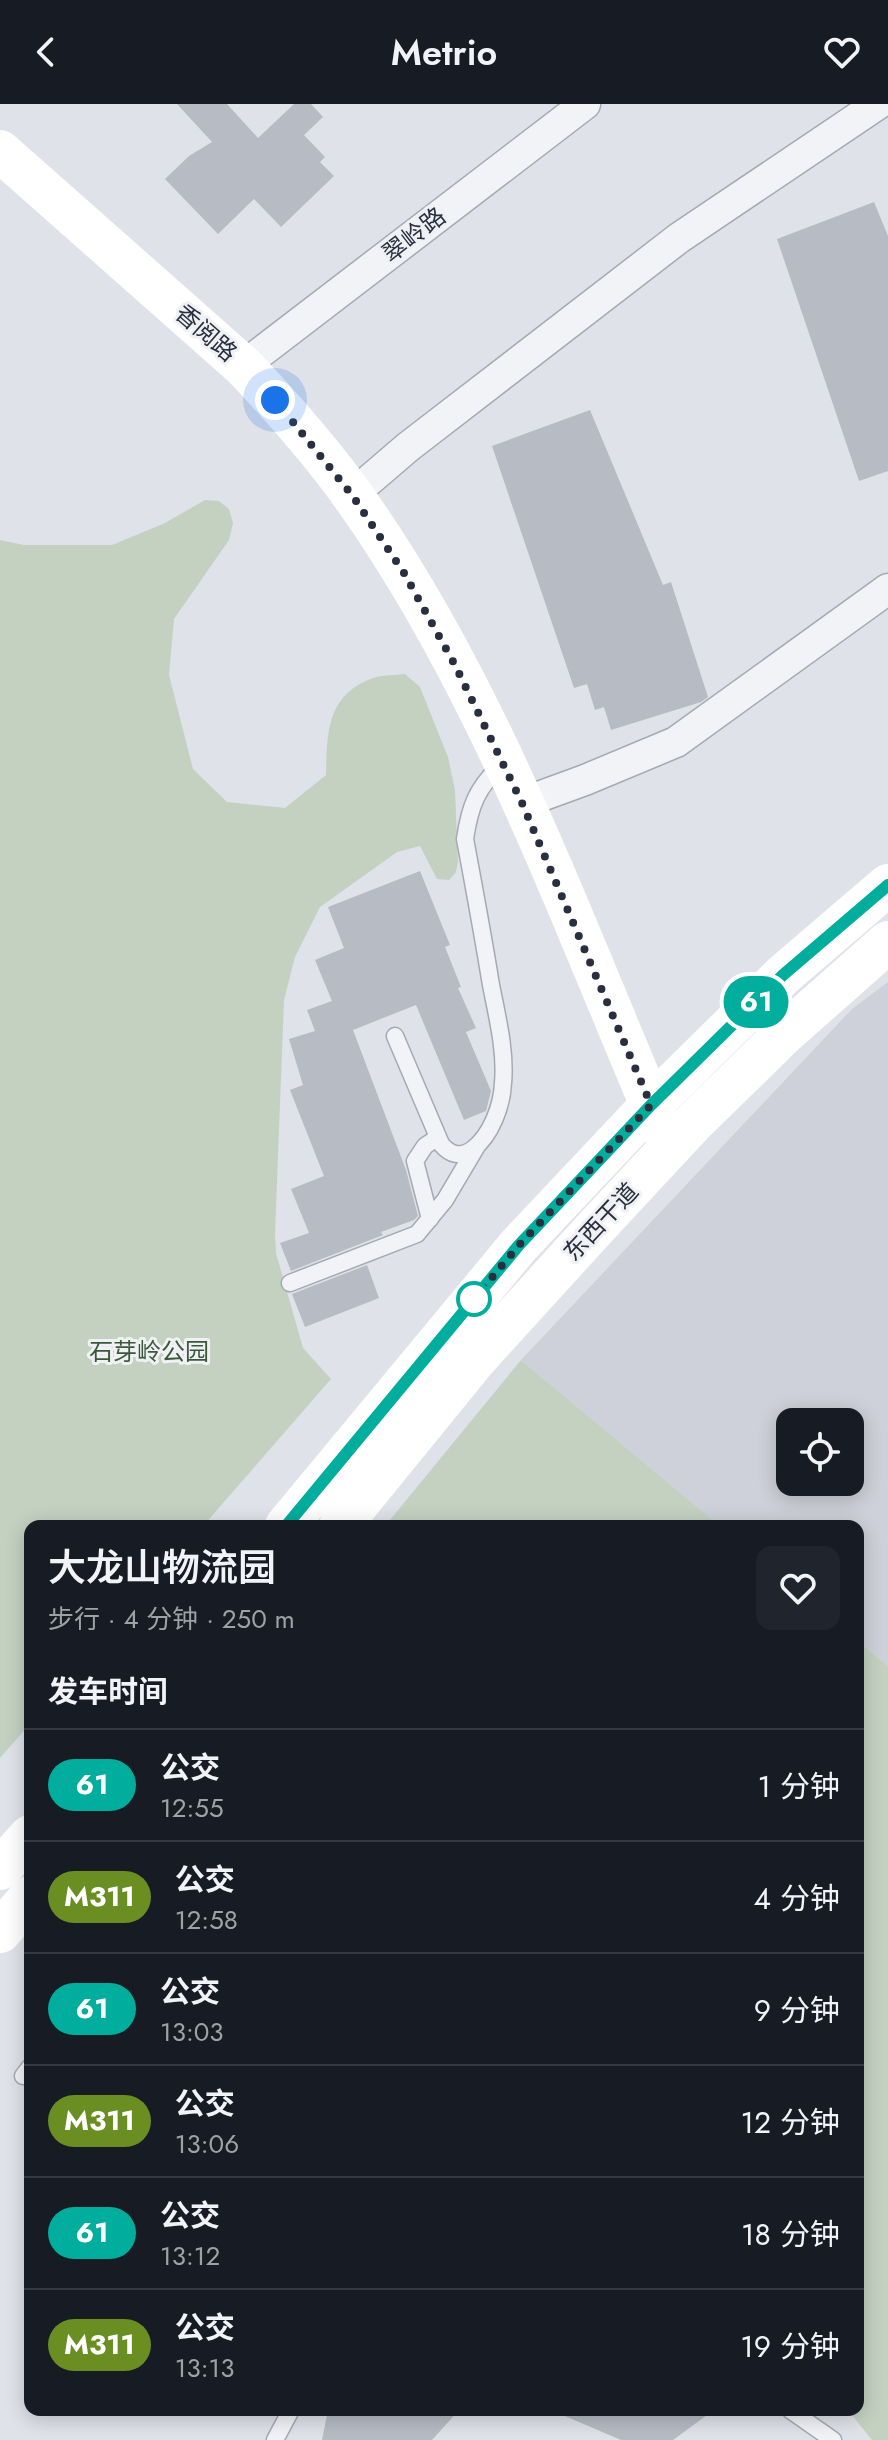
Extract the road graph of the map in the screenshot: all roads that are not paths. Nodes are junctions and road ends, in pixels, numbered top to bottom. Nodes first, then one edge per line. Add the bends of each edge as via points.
1 (585, 104) edge
2 (878, 104) edge
3 (0, 151) edge
4 (243, 366) junction
5 (352, 495) junction
6 (888, 589) edge
7 (503, 763) junction
8 (522, 803) junction
9 (888, 885) edge
10 (888, 942) edge
11 (395, 1036) dead end
12 (651, 1105) junction
13 (438, 1137) junction
14 (478, 1145) junction
15 (671, 1147) junction
16 (430, 1219) junction
17 (290, 1283) dead end
18 (291, 1520) edge
19 (345, 1520) edge
20 (24, 1843) edge
21 (0, 1869) edge
22 (24, 1904) edge
23 (0, 1932) edge
24 (288, 2416) edge
25 (799, 2416) edge
26 (275, 2440) edge
27 (833, 2440) edge

1 - 4 street, 翠岭路
2 - 5 street via 679,238
3 - 4 main road, 香阅路
4 - 5 main road, 香阅路
5 - 7 main road, 香阅路 via 404,573
6 - 8 street via 676,742
7 - 8 main road, 香阅路
7 - 14 lane via 477,792 465,839 499,1030 503,1083 495,1117
8 - 12 main road, 香阅路
9 - 12 main road, 东西干道 via 783,975
10 - 15 main road, 东西干道 via 784,1034
11 - 13 lane
12 - 15 main road, 香阅路
12 - 18 main road, 东西干道 via 519,1245
13 - 14 lane via 457,1155
13 - 16 lane via 415,1161
14 - 16 lane
15 - 19 main road, 东西干道 via 476,1359
16 - 17 lane via 417,1234
20 - 21 main road
22 - 23 main road
24 - 26 lane
25 - 27 lane

